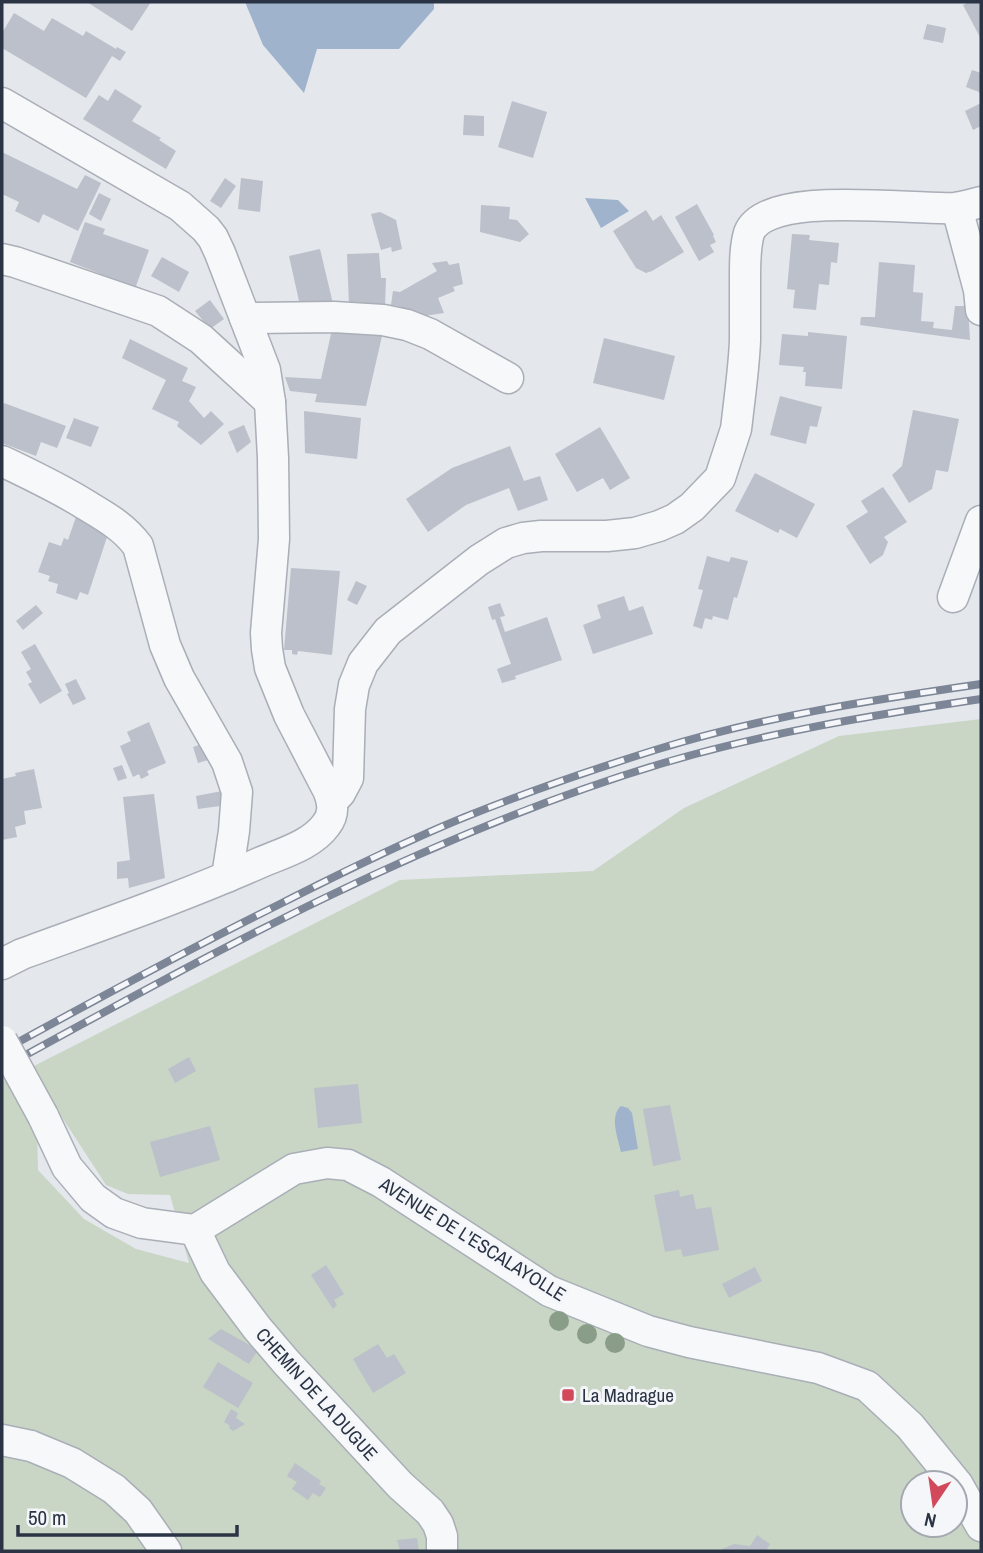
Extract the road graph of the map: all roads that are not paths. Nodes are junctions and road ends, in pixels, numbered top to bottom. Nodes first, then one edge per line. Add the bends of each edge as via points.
1 (2, 103) edge
2 (969, 205) edge
3 (2, 259) edge
4 (981, 310) edge
5 (246, 318) junction
6 (508, 378) dead end
7 (270, 401) junction
8 (2, 461) edge
9 (981, 521) edge
10 (953, 597) dead end
11 (332, 801) junction
12 (227, 877) junction
13 (2, 964) edge
14 (2, 1041) edge
15 (195, 1230) junction
16 (2, 1440) edge
17 (981, 1526) edge
18 (166, 1551) edge
19 (442, 1551) edge

1 - 5 street via 197,219 220,253
2 - 4 street
2 - 11 street via 804,206 780,210 754,225 746,256 745,342 737,421 720,478 692,507 659,526 607,537 541,536 506,544 388,631 363,663 354,685 348,778
3 - 7 street via 158,312 201,339
5 - 6 street via 334,317 407,324
5 - 7 street via 265,370
7 - 11 street via 274,539 267,649 289,715
8 - 12 street via 118,524 138,546 165,645 227,762 237,792
9 - 10 street
11 - 12 street via 330,819 315,836
12 - 13 street
14 - 15 street, bridge via 67,1167 93,1198 114,1213 142,1223
15 - 17 street, AVENUE DE L'ESCALAYOLLE via 294,1169 327,1163 348,1165 549,1291 648,1331 818,1368 867,1385 910,1426 958,1485
15 - 19 street, CHEMIN DE LA DUGUE via 215,1272 257,1328 430,1512 439,1524
16 - 18 street via 72,1463 114,1489 138,1511

